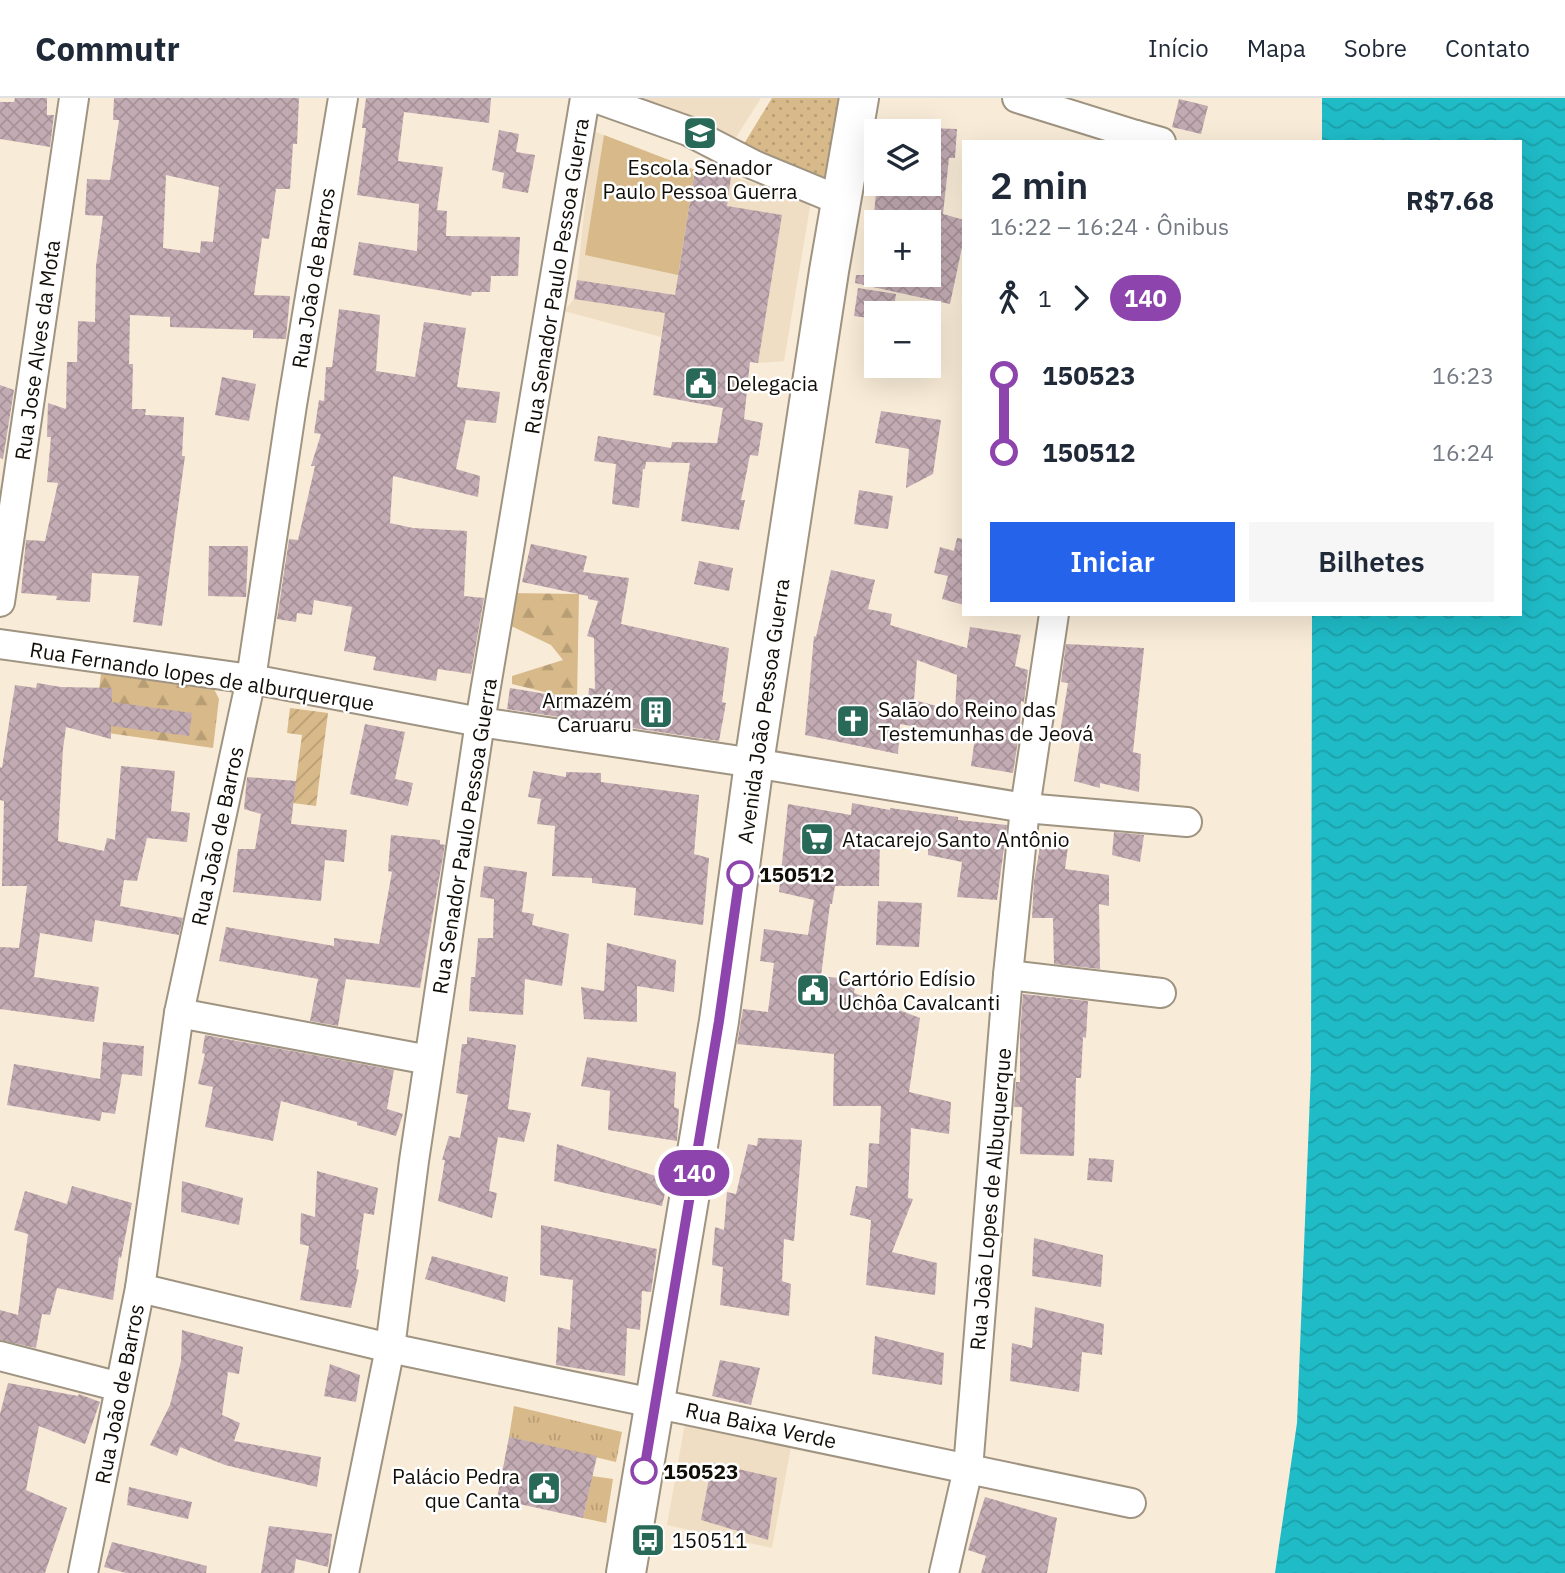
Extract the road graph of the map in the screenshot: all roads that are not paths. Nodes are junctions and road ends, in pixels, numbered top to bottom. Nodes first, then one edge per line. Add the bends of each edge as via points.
1 (74, 98) edge
2 (343, 98) edge
3 (585, 98) edge
4 (595, 98) edge
5 (859, 98) edge
6 (1017, 98) edge
7 (1144, 139) edge
8 (841, 201) junction
9 (0, 602) edge
10 (1054, 616) edge
11 (0, 644) edge
12 (251, 679) junction
13 (480, 722) junction
14 (754, 763) junction
15 (1025, 808) junction
16 (1187, 822) dead end
17 (1008, 975) junction
18 (1161, 993) dead end
19 (179, 1013) junction
20 (429, 1060) junction
21 (140, 1288) junction
22 (390, 1348) junction
23 (0, 1356) edge
24 (120, 1387) junction
25 (655, 1403) junction
26 (968, 1469) junction
27 (1131, 1503) dead end
28 (83, 1573) edge
29 (344, 1573) edge
30 (626, 1573) edge
31 (944, 1573) edge

1 - 9 street, Rua Jose Alves da Mota
2 - 12 street, Rua João de Barros
3 - 13 street, Rua Senador Paulo Pessoa Guerra
4 - 8 street via 688,131
5 - 8 main road, Avenida João Pessoa Guerra
6 - 7 street
8 - 14 main road, Avenida João Pessoa Guerra
10 - 15 street, Rua João Lopes de Albuquerque
11 - 12 street, Rua Fernando lopes de alburquerque
12 - 13 street, Rua Fernando lopes de alburquerque
12 - 19 street, Rua João de Barros
13 - 14 street, Rua Fernando lopes de alburquerque
13 - 20 street, Rua Senador Paulo Pessoa Guerra
14 - 15 street, Rua Fernando lopes de alburquerque
14 - 25 main road, Avenida João Pessoa Guerra via 719,1021
15 - 16 street, Rua Fernando lopes de alburquerque
15 - 17 street, Rua João Lopes de Albuquerque
17 - 18 street
17 - 26 street, Rua João Lopes de Albuquerque
19 - 20 street
19 - 21 street, Rua João de Barros
20 - 22 street, Rua Senador Paulo Pessoa Guerra
21 - 22 street, Rua Baixa Verde
21 - 24 street, Rua João de Barros
22 - 25 street, Rua Baixa Verde
22 - 29 street, Rua Senador Paulo Pessoa Guerra
23 - 24 street
24 - 28 street, Rua João de Barros
25 - 26 street, Rua Baixa Verde
25 - 30 main road, Avenida João Pessoa Guerra
26 - 27 street, Rua Baixa Verde
26 - 31 street, Rua João Lopes de Albuquerque

